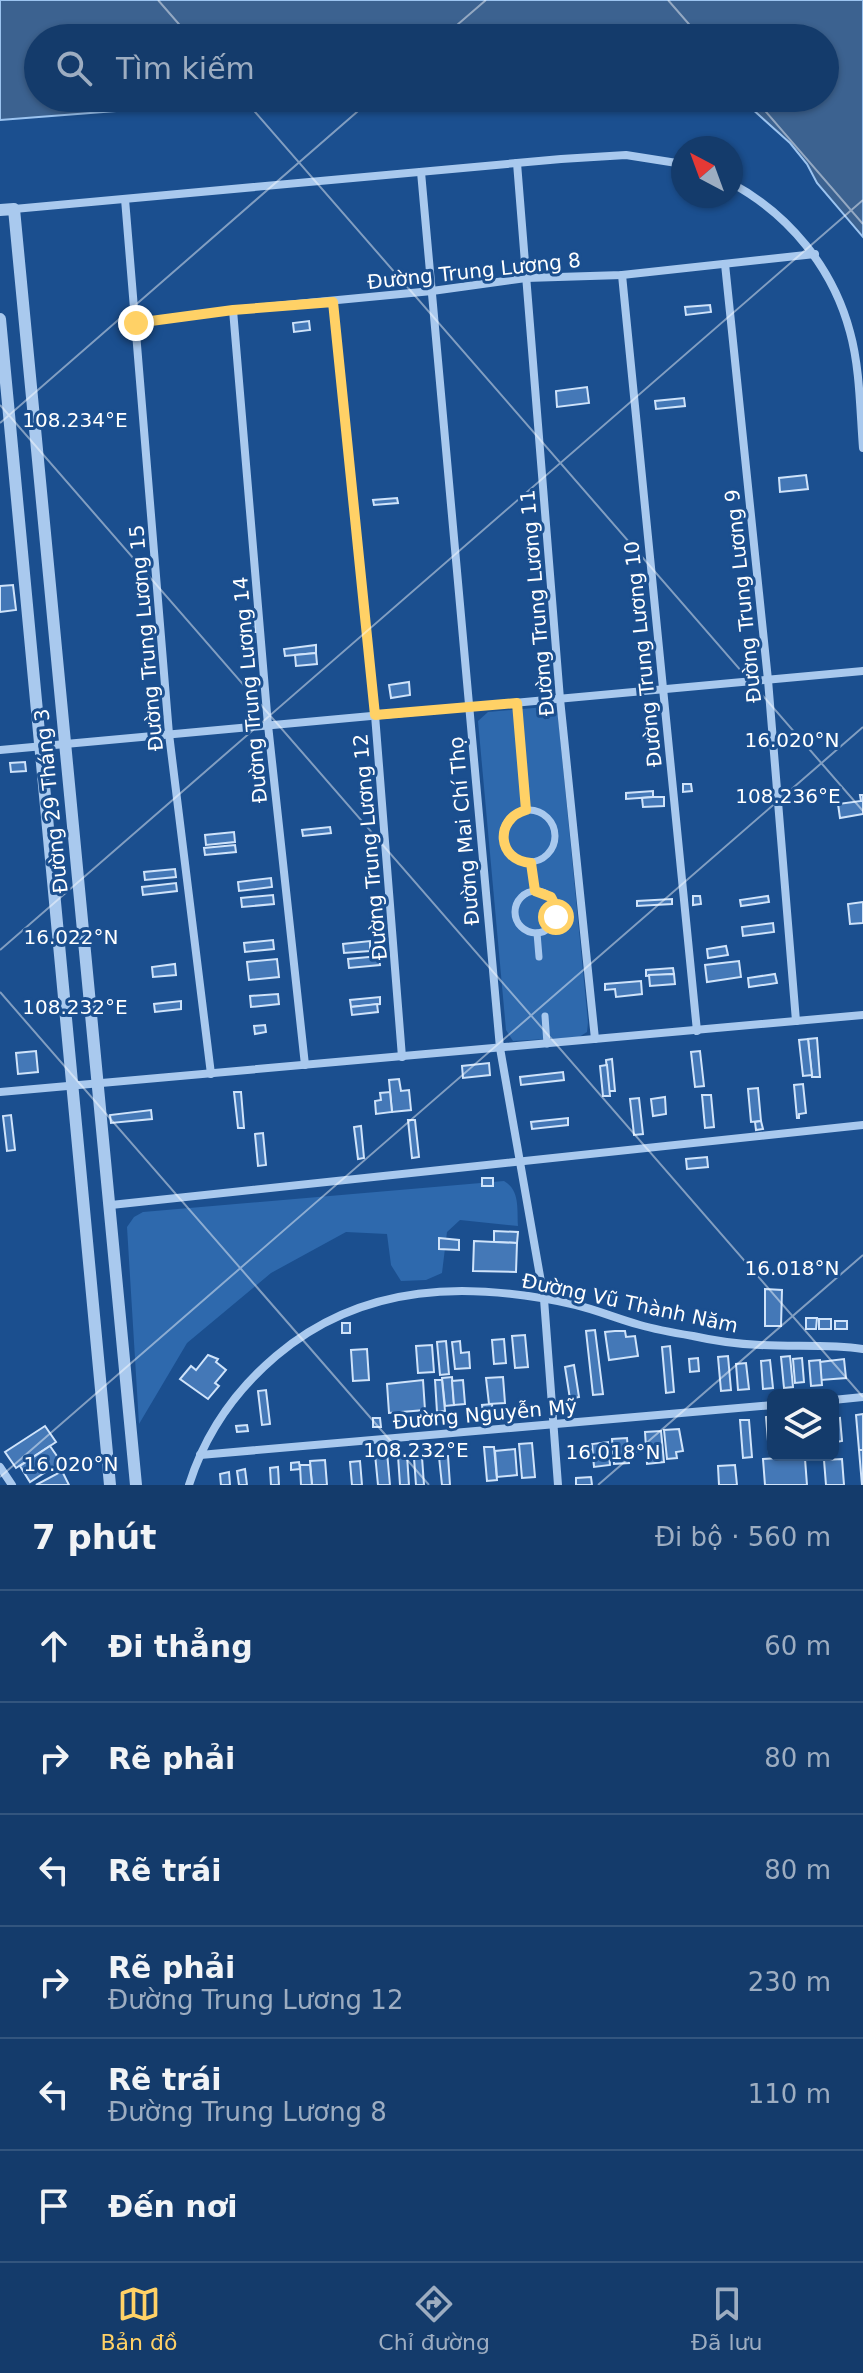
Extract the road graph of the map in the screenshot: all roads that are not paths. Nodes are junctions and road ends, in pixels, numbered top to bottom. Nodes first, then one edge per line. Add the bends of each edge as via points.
1 (671, 162) edge
2 (517, 163) junction
3 (421, 172) junction
4 (743, 189) edge
5 (125, 199) junction
6 (14, 209) junction
7 (0, 210) edge
8 (815, 254) junction
9 (725, 264) junction
10 (622, 275) junction
11 (526, 278) junction
12 (432, 291) junction
13 (333, 302) junction
14 (233, 310) junction
15 (0, 319) edge
16 (136, 323) junction
17 (863, 448) edge
18 (863, 671) edge
19 (768, 680) junction
20 (662, 689) junction
21 (560, 699) junction
22 (517, 703) junction
23 (469, 707) junction
24 (375, 715) junction
25 (268, 725) junction
26 (169, 734) junction
27 (66, 744) junction
28 (40, 746) junction
29 (0, 750) edge
30 (526, 810) junction
31 (531, 863) junction
32 (535, 891) junction
33 (537, 933) junction
34 (539, 957) dead end
35 (863, 1015) edge
36 (545, 1016) dead end
37 (796, 1021) junction
38 (697, 1031) junction
39 (595, 1039) junction
40 (547, 1044) junction
41 (500, 1048) junction
42 (402, 1057) junction
43 (305, 1065) junction
44 (211, 1074) junction
45 (99, 1084) junction
46 (73, 1086) junction
47 (0, 1092) edge
48 (863, 1125) edge
49 (520, 1162) junction
50 (111, 1205) junction
51 (544, 1299) junction
52 (863, 1349) edge
53 (863, 1397) edge
54 (839, 1399) edge
55 (767, 1406) edge
56 (554, 1424) junction
57 (200, 1455) junction
58 (1, 1469) edge
59 (12, 1485) edge
60 (110, 1485) edge
61 (136, 1485) edge
62 (189, 1485) edge
63 (558, 1485) edge

1 - 2 street via 626,155
2 - 3 street
2 - 11 street, Đường Trung Lương 11
3 - 5 street
3 - 12 street, Đường Mai Chí Thọ
4 - 8 street via 791,227
5 - 6 street
5 - 16 street, Đường Trung Lương 15
6 - 7 street
6 - 27 street, Đường 29 Tháng 3
8 - 9 street, Đường Trung Lương 8
8 - 17 street via 850,332
9 - 10 street, Đường Trung Lương 8
9 - 19 street, Đường Trung Lương 9
10 - 11 street, Đường Trung Lương 8
10 - 20 street, Đường Trung Lương 10
11 - 12 street, Đường Trung Lương 8
11 - 21 street, Đường Trung Lương 11
12 - 13 street, Đường Trung Lương 8
12 - 23 street, Đường Mai Chí Thọ
13 - 14 street, Đường Trung Lương 8
13 - 24 street, Đường Trung Lương 12
14 - 16 street, Đường Trung Lương 8
14 - 25 street, Đường Trung Lương 14
15 - 28 street, Đường 29 Tháng 3
16 - 26 street, Đường Trung Lương 15
18 - 19 street
19 - 20 street
19 - 37 street, Đường Trung Lương 9
20 - 21 street
20 - 38 street, Đường Trung Lương 10
21 - 22 street
21 - 39 street, Đường Trung Lương 11
22 - 23 street
22 - 30 street
23 - 24 street
23 - 41 street, Đường Mai Chí Thọ
24 - 25 street
24 - 42 street, Đường Trung Lương 12
25 - 26 street
25 - 43 street, Đường Trung Lương 14
26 - 27 street
26 - 44 street, Đường Trung Lương 15
27 - 28 street
27 - 45 street, Đường 29 Tháng 3
28 - 29 street
28 - 46 street, Đường 29 Tháng 3
30 - 31 street via 508,821 503,842 516,860
30 - 31 street via 548,817 556,838 550,852
31 - 32 street
32 - 33 street via 551,897 557,909 552,925
32 - 33 street via 520,899 515,915 524,930
33 - 34 street
35 - 37 street
36 - 40 street
37 - 38 street
38 - 39 street
39 - 40 street
40 - 41 street
41 - 42 street
41 - 49 street, Đường Mai Chí Thọ
42 - 43 street
43 - 44 street
44 - 45 street
45 - 46 street
45 - 50 street, Đường 29 Tháng 3
46 - 47 street
46 - 60 street, Đường 29 Tháng 3
48 - 49 street
49 - 50 street
49 - 51 street, Đường Mai Chí Thọ
50 - 61 street, Đường 29 Tháng 3
51 - 52 street, Đường Vũ Thành Năm via 721,1341
51 - 56 street, Đường Mai Chí Thọ
51 - 57 street, Đường Vũ Thành Năm via 476,1291 423,1292 328,1319 290,1343 251,1378
53 - 54 street
55 - 56 street, Đường Nguyễn Mỹ
56 - 57 street, Đường Nguyễn Mỹ
56 - 63 street, Đường Mai Chí Thọ
57 - 62 street, Đường Vũ Thành Năm
58 - 59 street

